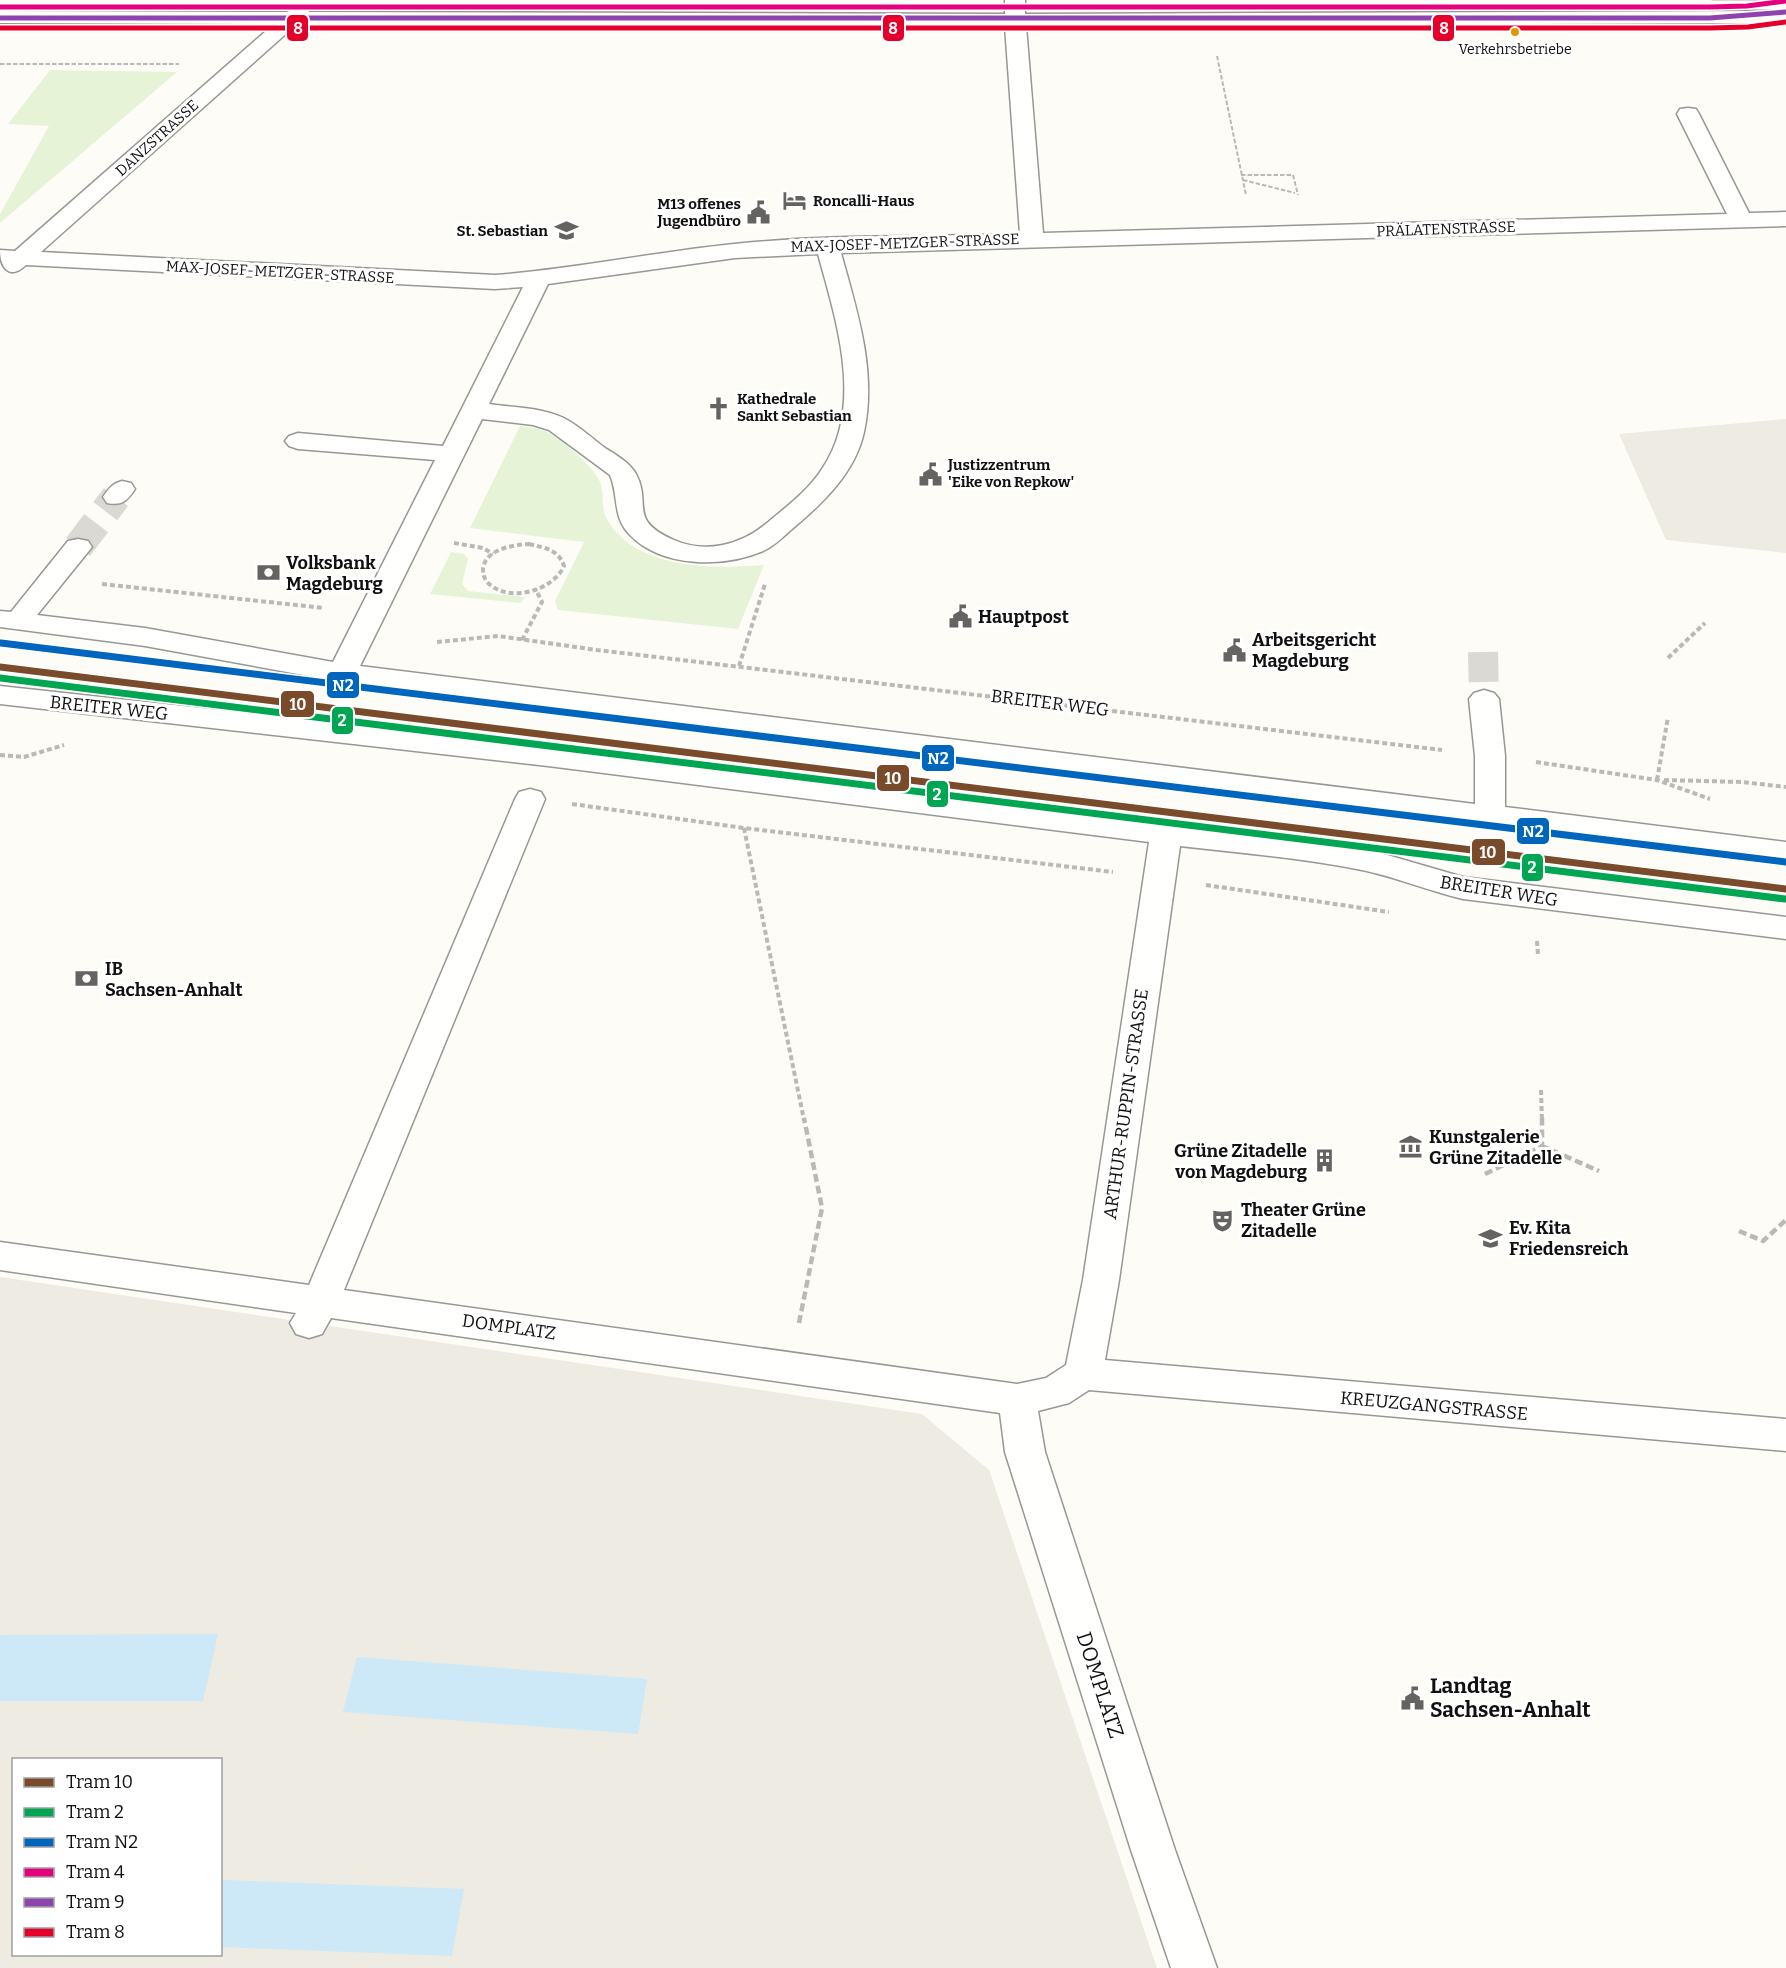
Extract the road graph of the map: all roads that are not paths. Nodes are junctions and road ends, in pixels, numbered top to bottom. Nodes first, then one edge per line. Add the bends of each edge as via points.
1 (242, 0) edge
2 (313, 0) edge
3 (203, 4) junction
4 (0, 5) edge
5 (1015, 9) edge
6 (0, 17) edge
7 (293, 17) junction
8 (1786, 17) edge
9 (1688, 114) dead end
10 (1786, 219) edge
11 (1741, 220) junction
12 (1032, 240) junction
13 (827, 245) junction
14 (10, 257) edge
15 (0, 276) edge
16 (539, 279) junction
17 (474, 410) junction
18 (298, 441) dead end
19 (452, 454) junction
20 (78, 547) tunnel mouth
21 (9, 620) edge
22 (342, 673) junction
23 (0, 695) edge
24 (1484, 699) tunnel mouth
25 (530, 798) road end
26 (1490, 816) junction
27 (1166, 833) junction
28 (1786, 852) edge
29 (1786, 928) edge
30 (0, 1256) edge
31 (315, 1311) junction
32 (1083, 1374) junction
33 (1017, 1400) junction
34 (1786, 1435) edge
35 (1194, 1968) edge

1 - 3 street
2 - 7 street, DANZSTRASSE
3 - 4 street
3 - 7 street
5 - 7 street
5 - 8 street via 1477,21
5 - 12 street, MAX-JOSEF-METZGER-STRASSE
6 - 7 street
7 - 14 street, DANZSTRASSE
9 - 11 street
10 - 11 street, PRÄLATENSTRASSE
11 - 12 street, PRÄLATENSTRASSE
12 - 13 street, MAX-JOSEF-METZGER-STRASSE
13 - 16 street, MAX-JOSEF-METZGER-STRASSE via 709,253
13 - 17 street via 852,337 853,422 847,446 815,497 760,542 744,549 697,554 649,538 631,519 625,476 565,429 536,418
14 - 15 street, DANZSTRASSE
14 - 16 street, MAX-JOSEF-METZGER-STRASSE via 479,282
16 - 17 street
17 - 19 street
18 - 19 street
19 - 22 street
20 - 21 street via 52,579
21 - 22 street via 145,637
22 - 26 street
23 - 27 street, BREITER WEG via 548,756
24 - 26 street via 1490,756
25 - 31 street
26 - 28 street
27 - 29 street, BREITER WEG via 1335,854 1463,888
27 - 32 street, ARTHUR-RUPPIN-STRASSE via 1101,1280
30 - 31 street, DOMPLATZ
31 - 33 street, DOMPLATZ via 790,1367
32 - 33 street, DOMPLATZ via 1056,1392
32 - 34 street, KREUZGANGSTRASSE
33 - 35 street, DOMPLATZ via 1025,1452

